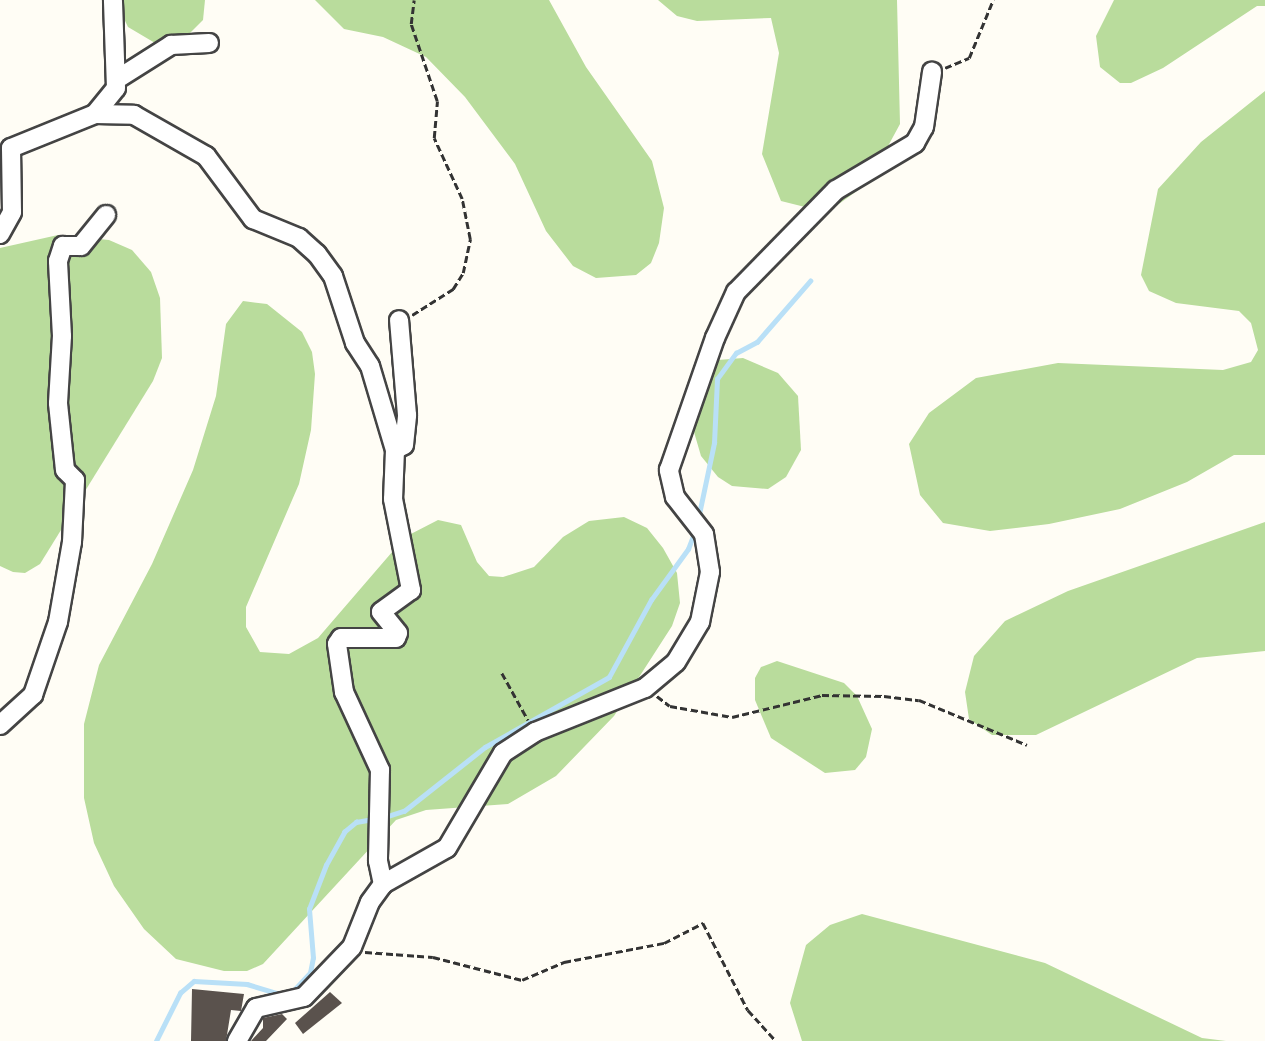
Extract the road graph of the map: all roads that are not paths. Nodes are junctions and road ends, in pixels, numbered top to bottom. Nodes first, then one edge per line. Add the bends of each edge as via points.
1 (113, 0) edge
2 (209, 43) dead end
3 (932, 72) road end
4 (119, 78) junction
5 (95, 114) junction
6 (106, 215) dead end
7 (0, 234) edge
8 (399, 320) road end
9 (395, 450) junction
10 (0, 725) edge
11 (383, 884) junction
12 (237, 1041) edge

1 - 4 street
2 - 4 street via 172,45
3 - 11 street via 926,117 915,143 836,190 736,292 669,470 675,497 704,534 710,572 704,612 676,662 645,688 591,707 514,744 494,765 447,848
4 - 5 street via 116,89
5 - 7 street via 11,148 12,212
5 - 9 street via 134,115 206,156 253,219 299,238 317,254 333,276 355,343 370,366
6 - 10 street via 81,246 63,246 58,261 62,336 58,403 65,470 75,480 72,542 58,622 33,695
8 - 9 street via 407,415 404,445
9 - 11 street via 393,499 411,590 381,612 398,633 396,638 352,636 338,638 337,644 344,691 380,770 378,860
11 - 12 street via 370,902 352,947 304,997 256,1008

